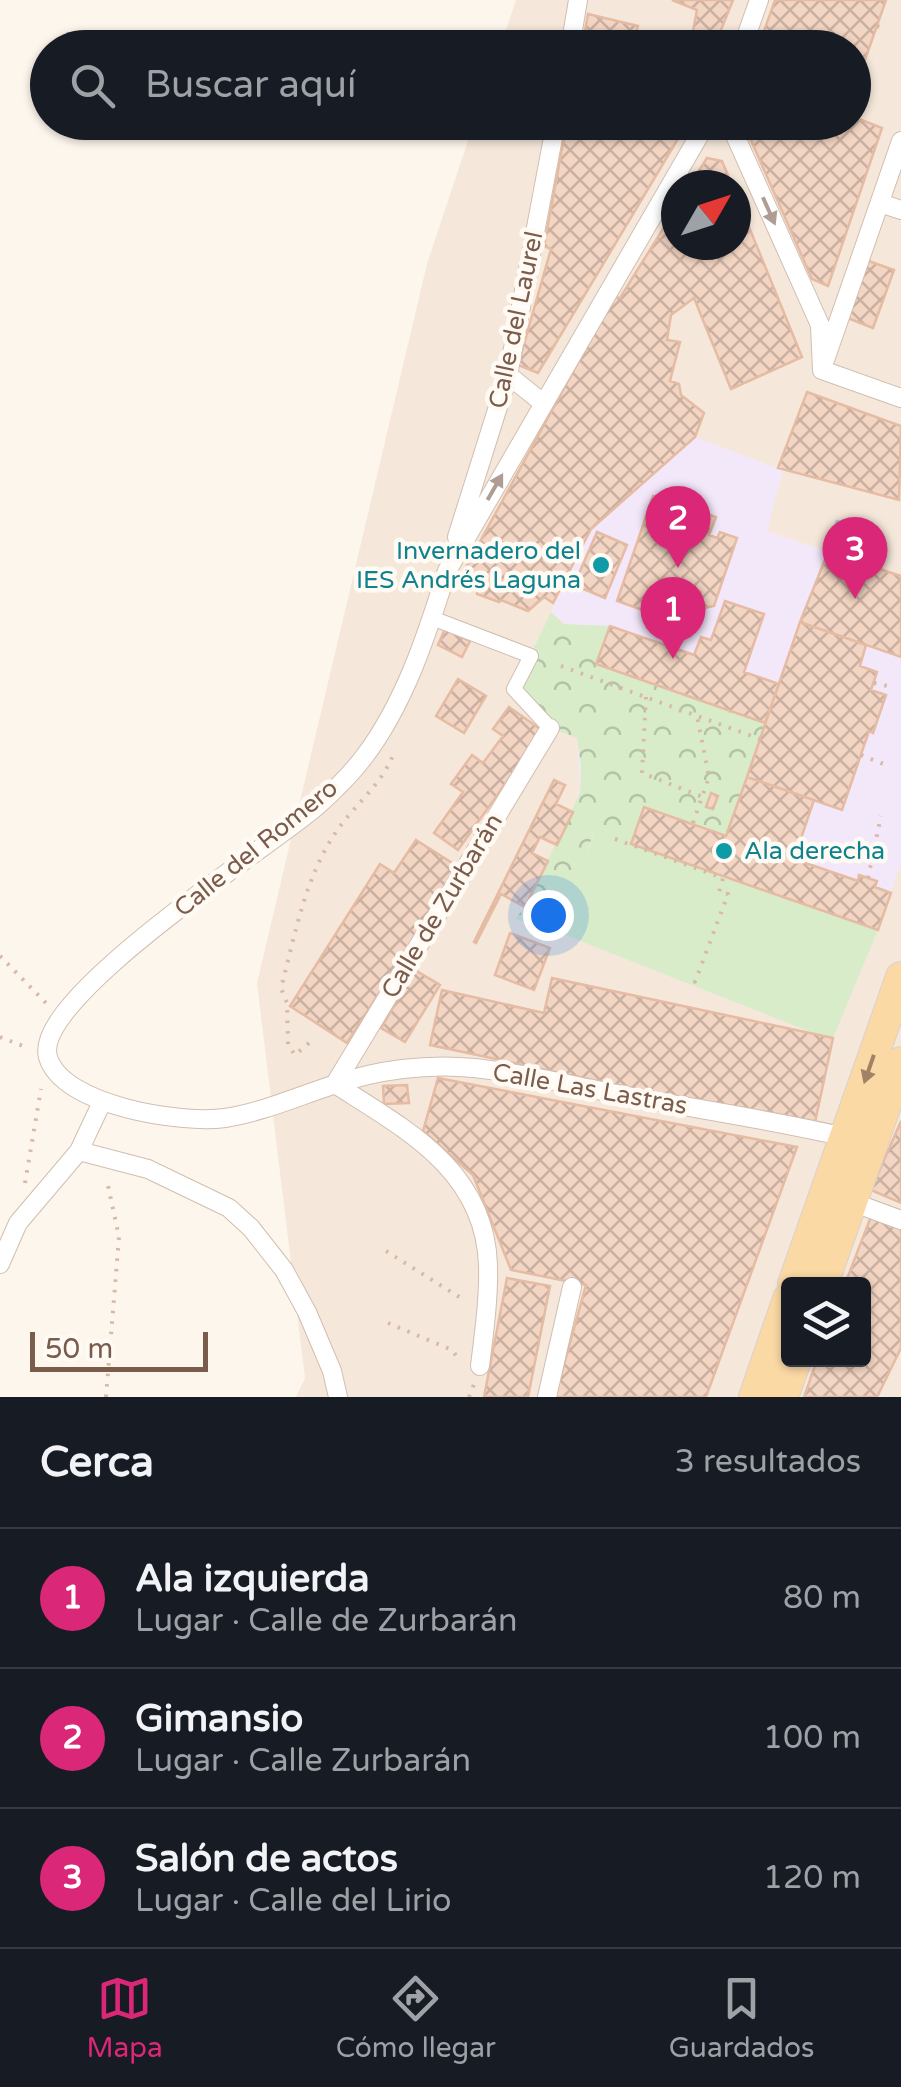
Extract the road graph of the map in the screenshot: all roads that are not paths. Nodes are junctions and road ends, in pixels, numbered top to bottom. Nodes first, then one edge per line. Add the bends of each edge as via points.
1 (578, 0) edge
2 (759, 0) edge
3 (573, 30) edge
4 (748, 30) edge
5 (553, 140) edge
6 (696, 140) edge
7 (736, 140) edge
8 (901, 140) edge
9 (880, 202) junction
10 (901, 210) edge
11 (822, 370) junction
12 (508, 375) junction
13 (901, 398) edge
14 (543, 402) junction
15 (446, 571) junction
16 (432, 618) junction
17 (550, 728) joint
18 (901, 977) edge
19 (47, 1055) joint
20 (901, 1062) edge
21 (335, 1084) junction
22 (102, 1102) junction
23 (845, 1137) junction
24 (79, 1151) junction
25 (852, 1202) junction
26 (901, 1220) edge
27 (0, 1264) edge
28 (796, 1277) edge
29 (825, 1277) edge
30 (572, 1287) dead end
31 (781, 1319) edge
32 (472, 1365) road end
33 (793, 1367) edge
34 (338, 1397) edge
35 (547, 1397) edge
36 (754, 1397) edge
37 (782, 1397) edge

1 - 3 street
2 - 4 street
5 - 12 street, Calle del Laurel
6 - 14 street, Calle del Romero
7 -> 11 street via 820,325
8 - 9 street
9 - 10 street
9 - 11 street
11 - 13 street
12 - 14 street
12 - 15 street, Calle del Laurel
15 -> 14 street, Calle del Romero
15 - 16 street, Calle del Romero
16 - 17 street via 531,656 514,689
16 - 19 street, Calle del Romero via 397,702 362,759 316,806 120,956 60,1017
17 - 21 street, Calle de Zurbarán
18 -> 23 main road
19 - 22 street, Calle Las Lastras via 74,1088
20 - 25 main road
21 - 22 street, Calle Las Lastras via 280,1106 223,1118 161,1116
21 - 23 street, Calle Las Lastras via 410,1068 473,1068
21 - 32 street via 435,1151 473,1204 488,1265 486,1313
22 - 24 street
23 - 28 main road
24 - 27 street via 18,1224
24 - 34 street via 148,1169 230,1208 284,1270
25 - 26 street
25 - 29 main road
30 - 35 street
31 - 36 main road
33 - 37 main road

